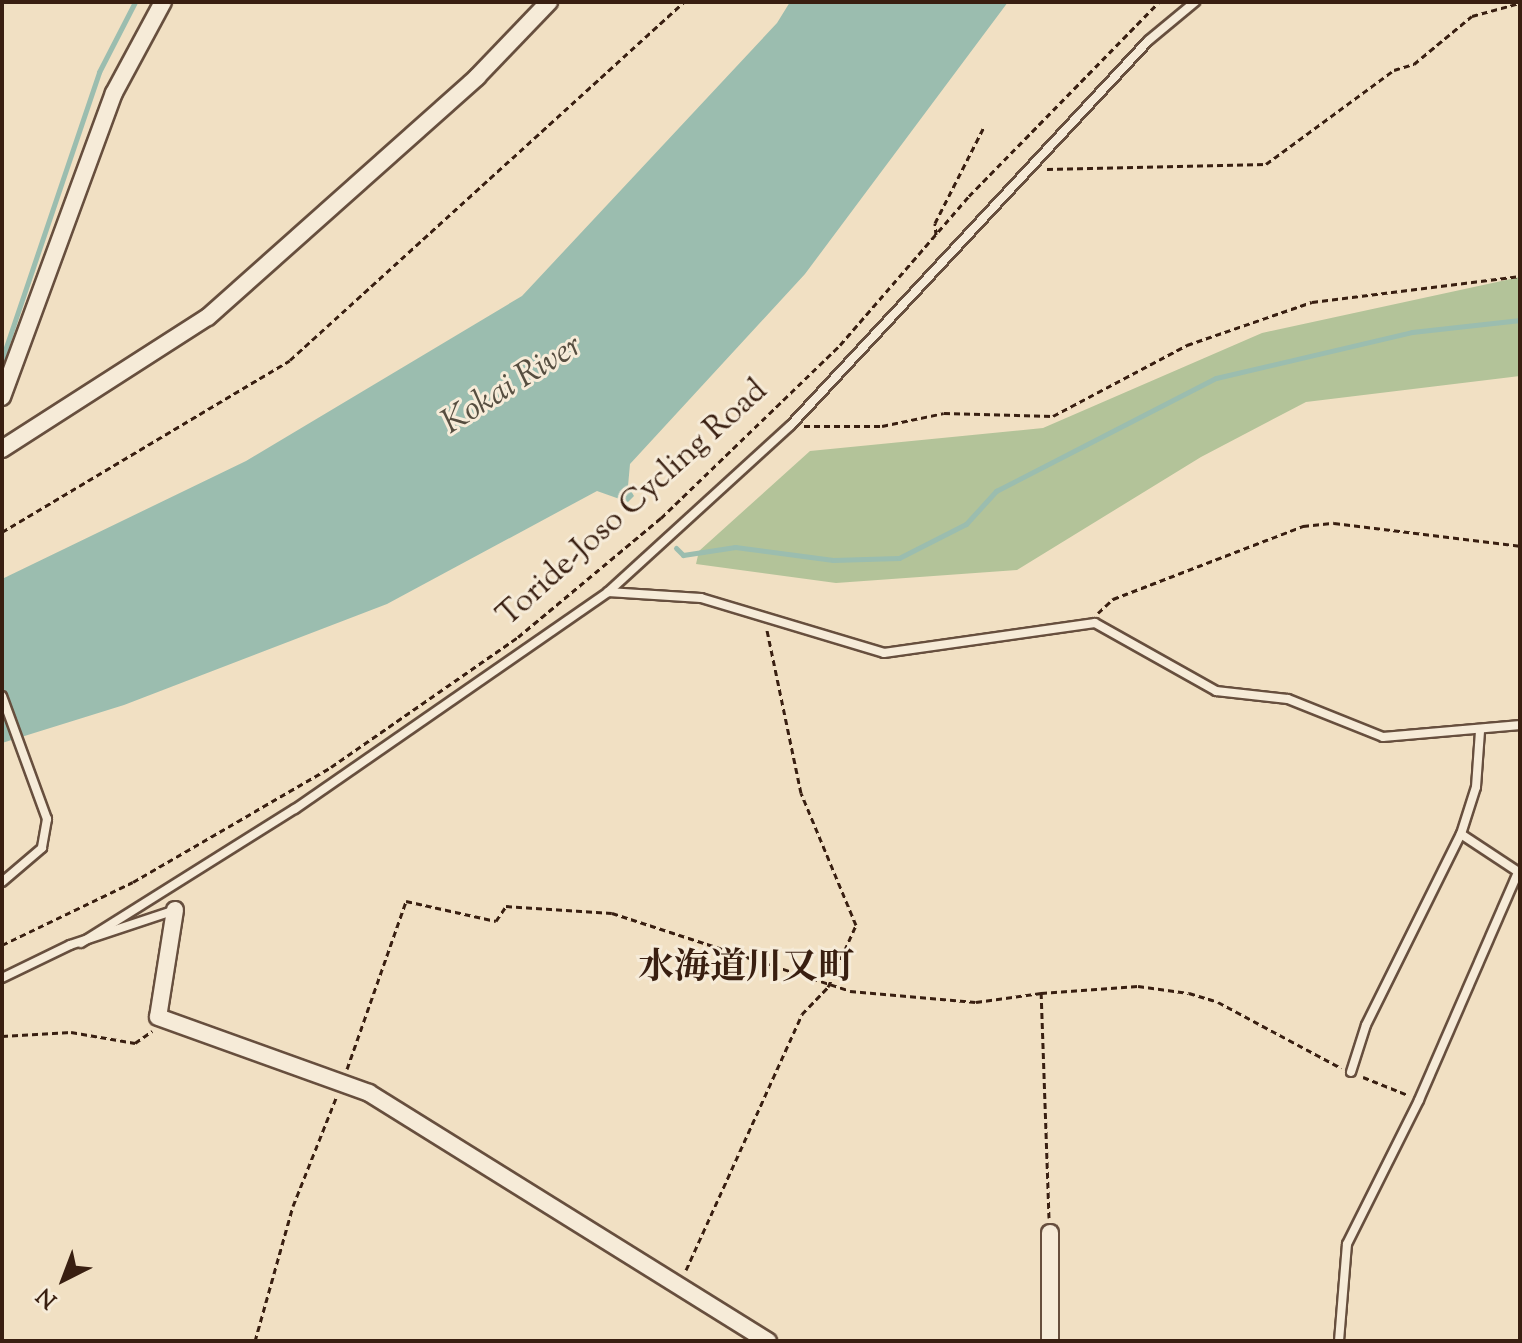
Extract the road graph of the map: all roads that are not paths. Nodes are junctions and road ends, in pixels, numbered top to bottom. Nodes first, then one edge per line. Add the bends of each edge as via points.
1 (163, 2) edge
2 (549, 2) edge
3 (1195, 2) edge
4 (2, 397) edge
5 (2, 449) edge
6 (608, 592) junction
7 (2, 696) edge
8 (1520, 725) edge
9 (1480, 731) junction
10 (1461, 834) junction
11 (1519, 872) edge
12 (2, 882) edge
13 (175, 910) joint
14 (81, 943) junction
15 (2, 978) edge
16 (1351, 1072) road end
17 (1050, 1233) road end
18 (768, 1341) edge
19 (1050, 1341) edge
20 (1339, 1341) edge

1 - 4 street via 114,93
2 - 5 street via 477,77 208,317
3 - 6 lane via 1149,40 790,426
6 - 9 lane via 701,598 884,653 1087,624 1117,633 1216,691 1288,699 1383,737 1443,727
6 - 14 lane via 295,809
7 - 12 lane via 44,804 46,835 31,861
8 - 9 lane
9 - 10 lane via 1476,787
10 - 11 lane
10 - 16 lane via 1366,1025
11 - 20 lane via 1419,1100 1347,1244
13 - 14 lane
13 - 18 street via 158,1017 343,1081 425,1125
14 - 15 lane
17 - 19 street

